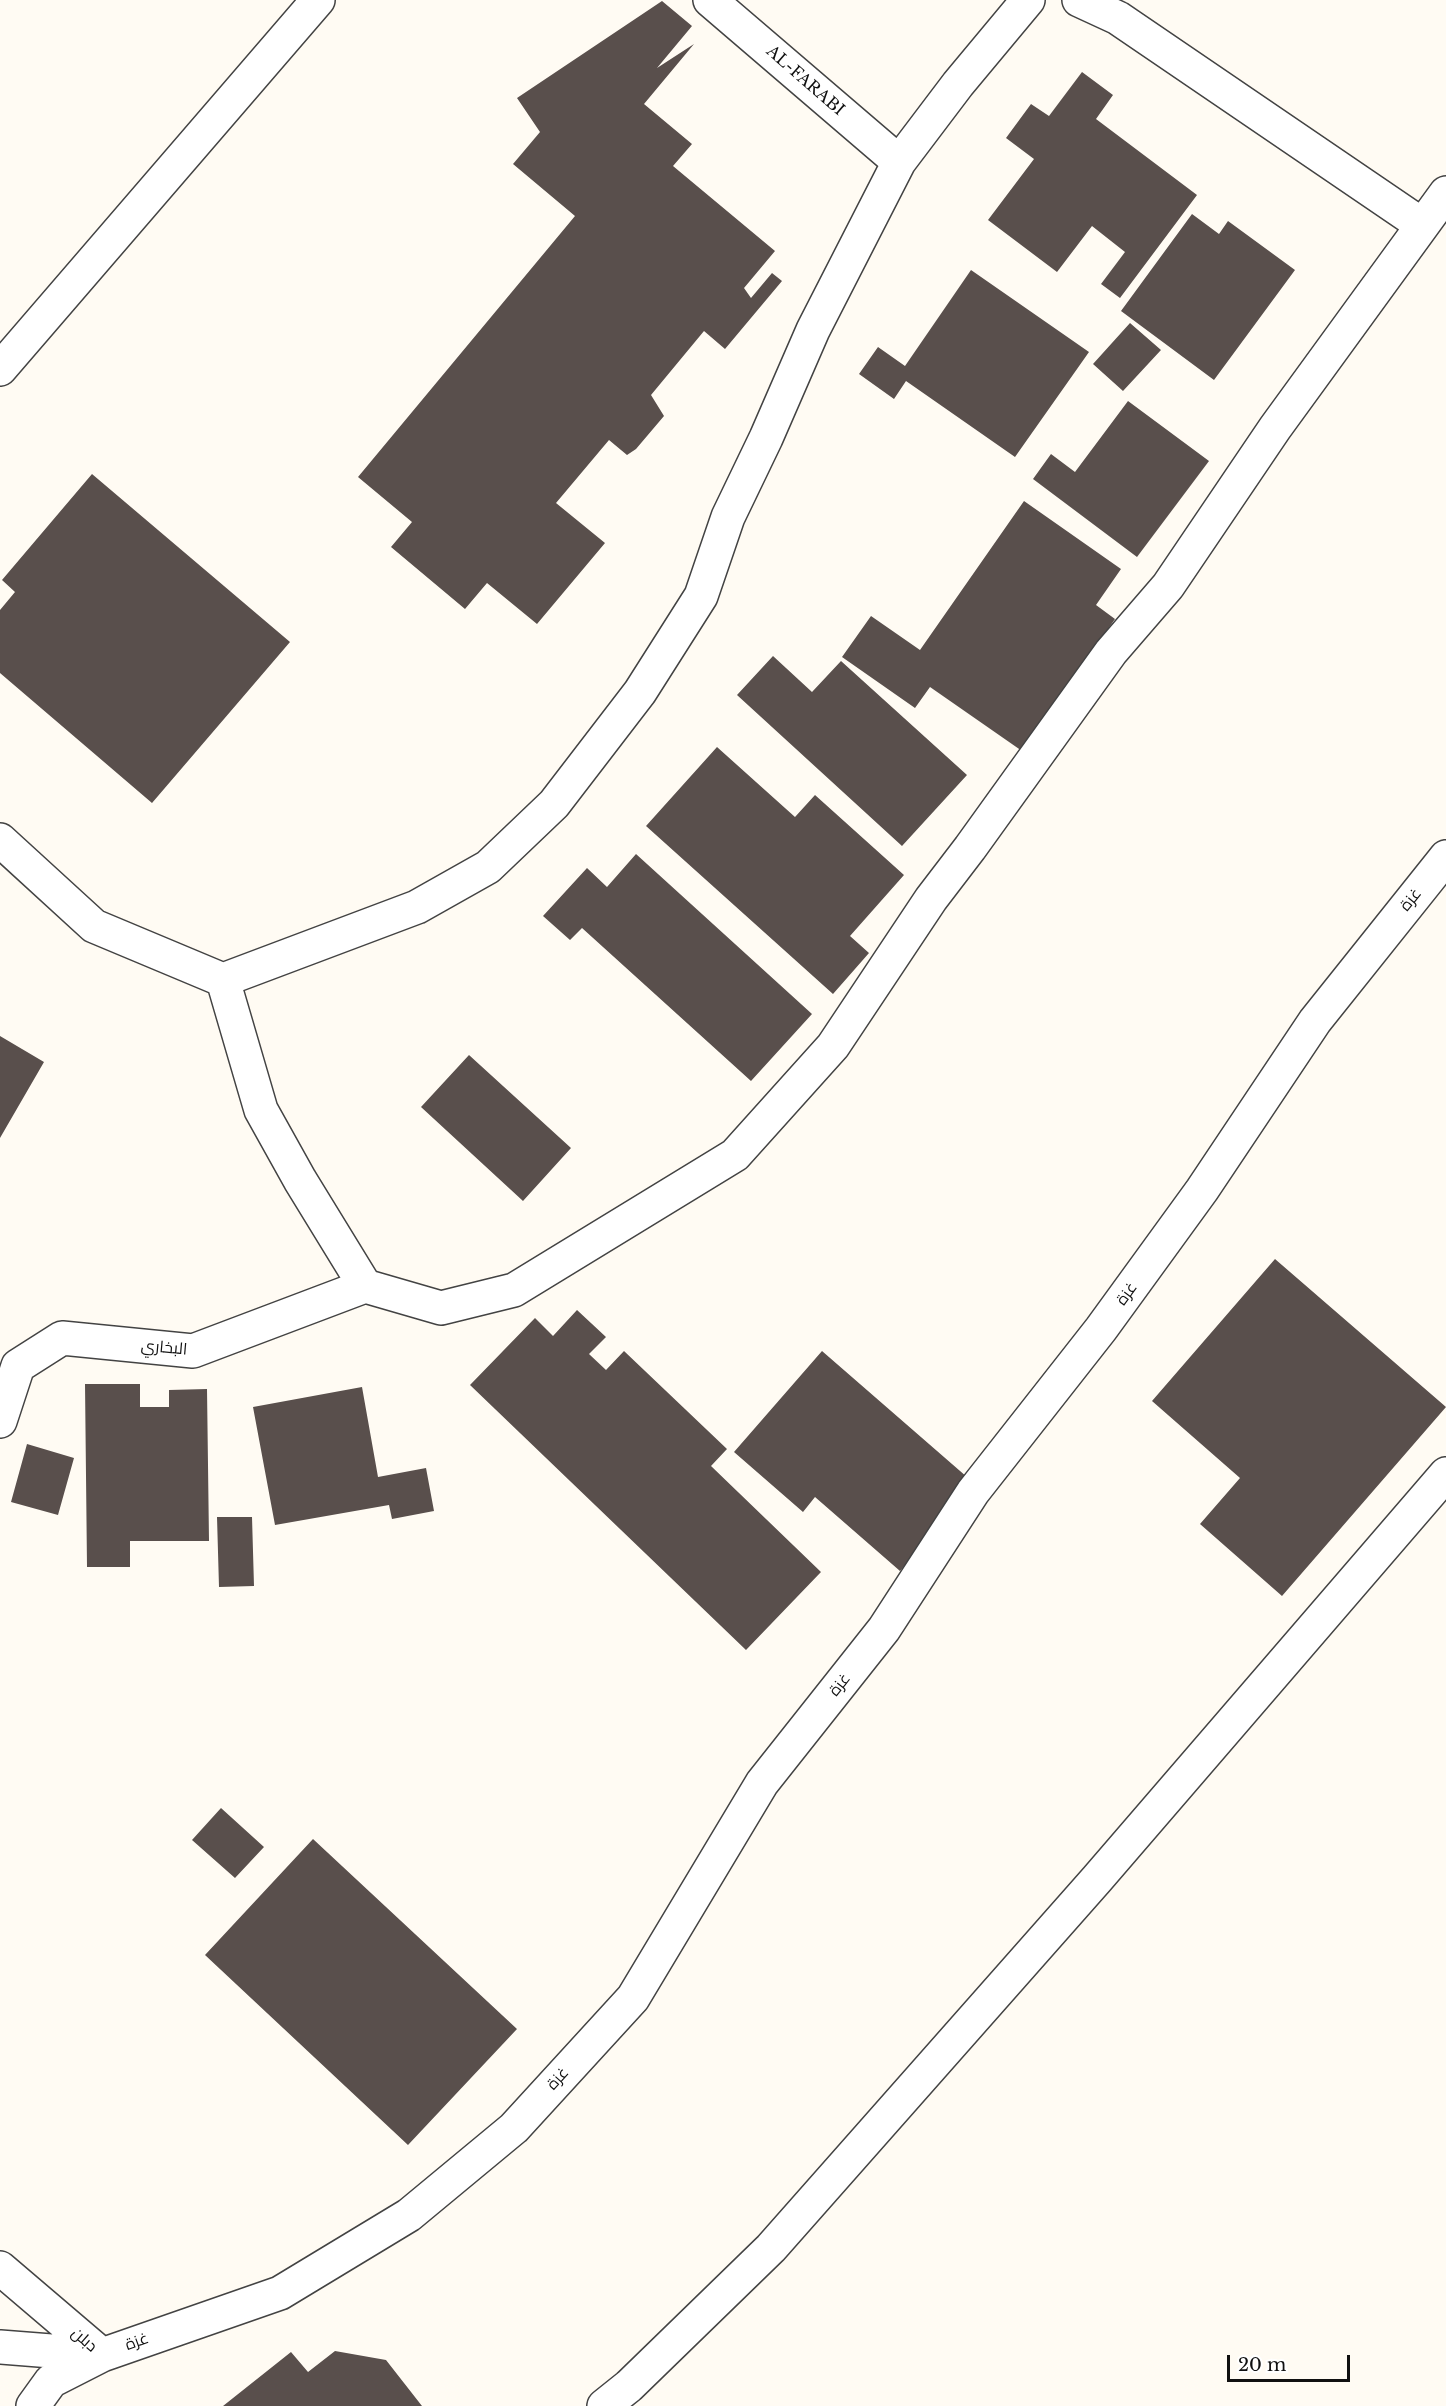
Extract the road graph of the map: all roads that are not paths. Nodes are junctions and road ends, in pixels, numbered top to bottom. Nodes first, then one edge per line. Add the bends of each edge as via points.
1 (318, 0) edge
2 (710, 0) edge
3 (1028, 0) edge
4 (1079, 0) edge
5 (899, 162) junction
6 (1446, 193) edge
7 (1422, 225) junction
8 (0, 369) edge
9 (0, 840) edge
10 (1446, 857) edge
11 (223, 980) junction
12 (365, 1286) junction
13 (0, 1420) edge
14 (1446, 1474) edge
15 (0, 2268) edge
16 (0, 2347) edge
17 (102, 2355) junction
18 (33, 2406) edge
19 (604, 2406) edge

1 - 8 street
2 - 5 street, AL-FARABI
3 - 5 street
4 - 7 street via 1118,18
5 - 11 street via 813,330 728,517 701,596 640,692 554,804 488,867 417,907
6 - 7 street
7 - 12 street via 1275,428 1168,586 1110,652 931,899 833,1046 735,1155 514,1290 441,1308
9 - 11 street via 94,926
10 - 17 street, غزة via 1315,1021 1202,1190 1101,1329 973,1492 884,1629 762,1783 633,1998 514,2128 409,2216 280,2293
11 - 12 street via 261,1110
12 - 13 street, البخاري via 193,1351 62,1338 18,1366
14 - 19 street via 1097,1879 771,2248
15 - 17 street, دبلن
16 - 17 street
17 - 18 street, دبلن via 51,2381

